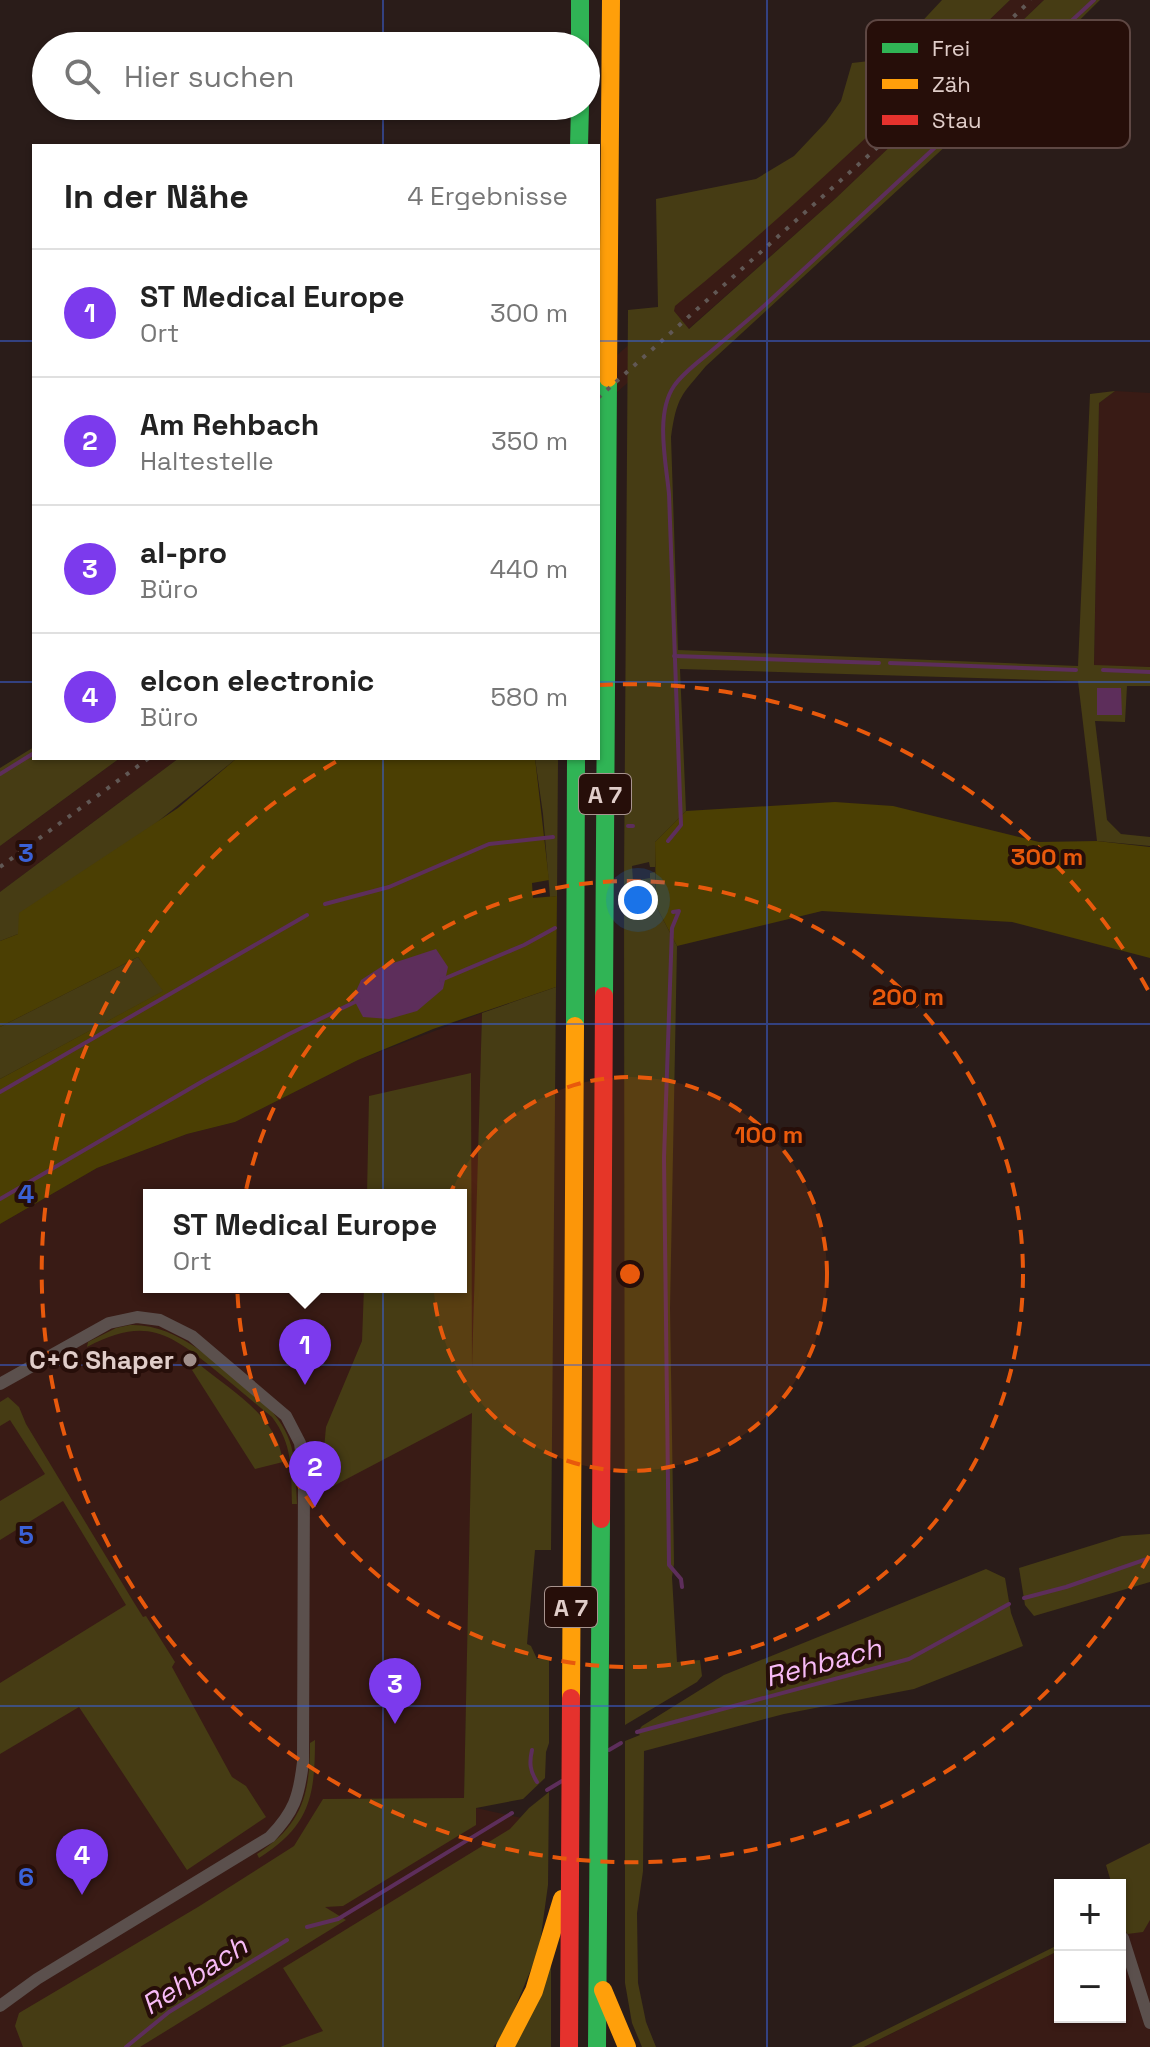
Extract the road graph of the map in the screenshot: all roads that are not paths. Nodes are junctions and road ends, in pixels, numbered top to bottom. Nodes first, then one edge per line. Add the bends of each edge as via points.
1 (580, 0) edge
2 (611, 0) edge
3 (580, 32) edge
4 (580, 120) edge
5 (579, 144) edge
6 (576, 760) edge
7 (0, 1384) edge
8 (570, 1874) junction
9 (1126, 1947) edge
10 (598, 1977) junction
11 (0, 2006) edge
12 (1150, 2023) edge
13 (505, 2047) edge
14 (569, 2047) edge
15 (597, 2047) edge
16 (627, 2047) edge

1 - 3 highway
2 - 10 highway, A 7
4 - 5 highway
6 - 8 highway, A 7
7 - 11 street via 109,1323 137,1317 160,1320 192,1336 286,1416 300,1443 304,1476 303,1762 294,1808 270,1837
8 - 13 highway via 534,1991
8 - 14 highway, A 7
9 - 12 street
10 - 15 highway, A 7
10 - 16 highway

